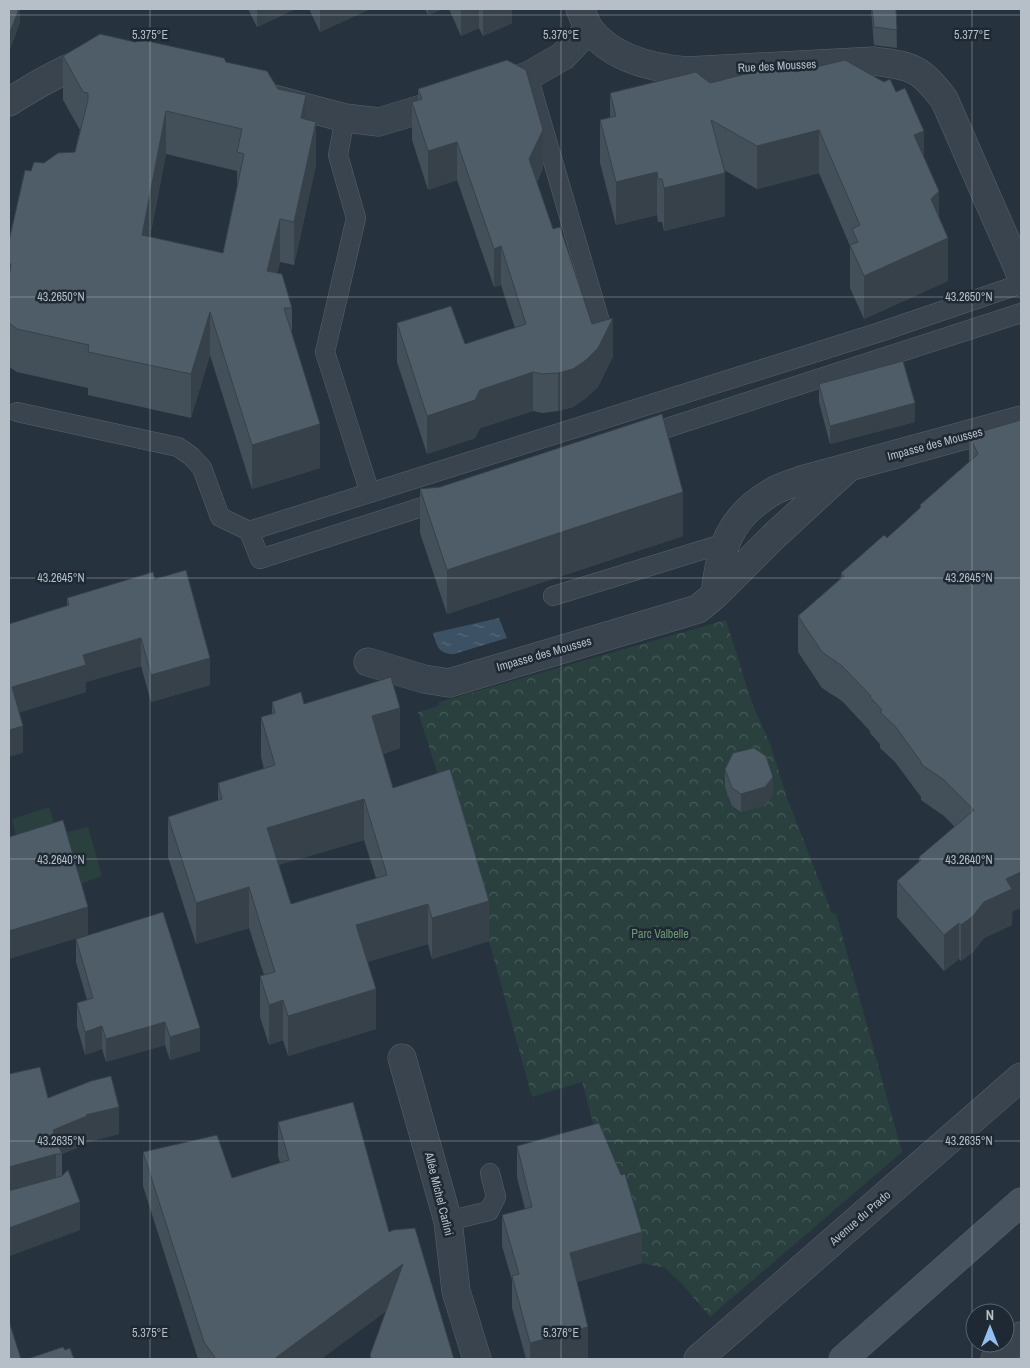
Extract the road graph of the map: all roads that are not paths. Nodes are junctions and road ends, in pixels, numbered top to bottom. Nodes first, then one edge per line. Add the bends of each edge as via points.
1 (585, 19) edge
2 (124, 63) edge
3 (528, 76) junction
4 (248, 92) edge
5 (9, 102) edge
6 (346, 118) junction
7 (1021, 275) edge
8 (1021, 284) edge
9 (1021, 313) edge
10 (603, 332) edge
11 (17, 412) dead end
12 (1021, 420) edge
13 (626, 441) edge
14 (848, 468) junction
15 (370, 493) junction
16 (464, 494) edge
17 (746, 512) junction
18 (249, 531) junction
19 (773, 538) junction
20 (725, 543) junction
21 (715, 595) junction
22 (553, 596) dead end
23 (368, 662) dead end
24 (402, 1058) dead end
25 (1021, 1077) edge
26 (490, 1173) dead end
27 (1021, 1202) edge
28 (448, 1221) junction
29 (1021, 1336) edge
30 (477, 1359) edge
31 (698, 1359) edge
32 (843, 1359) edge
33 (995, 1359) edge

1 - 3 street via 563,56
1 - 7 street, Rue des Mousses via 609,48 659,68 687,71 874,61 916,71 944,99
2 - 5 street via 90,60
3 - 6 street via 379,122
3 - 10 lane
4 - 6 street
6 - 15 lane via 338,155 356,218 325,352
8 - 15 lane
9 - 13 lane
11 - 18 lane via 178,447 202,468 220,517
12 - 14 street, Impasse des Mousses
14 - 17 street, Impasse des Mousses via 773,491
14 - 19 street, Impasse des Mousses
15 - 18 lane
16 - 18 lane via 260,559
17 - 19 street
17 - 20 street, Impasse des Mousses via 732,528
19 - 21 street, Impasse des Mousses
20 - 21 street, Impasse des Mousses
20 - 22 lane
21 - 23 street, Impasse des Mousses via 698,609 449,683
24 - 28 street, Allée Michel Carlini
25 - 31 street, Avenue du Prado
26 - 28 lane via 496,1197 489,1211
27 - 32 main road
28 - 30 street, Allée Michel Carlini via 456,1291
29 - 33 street

